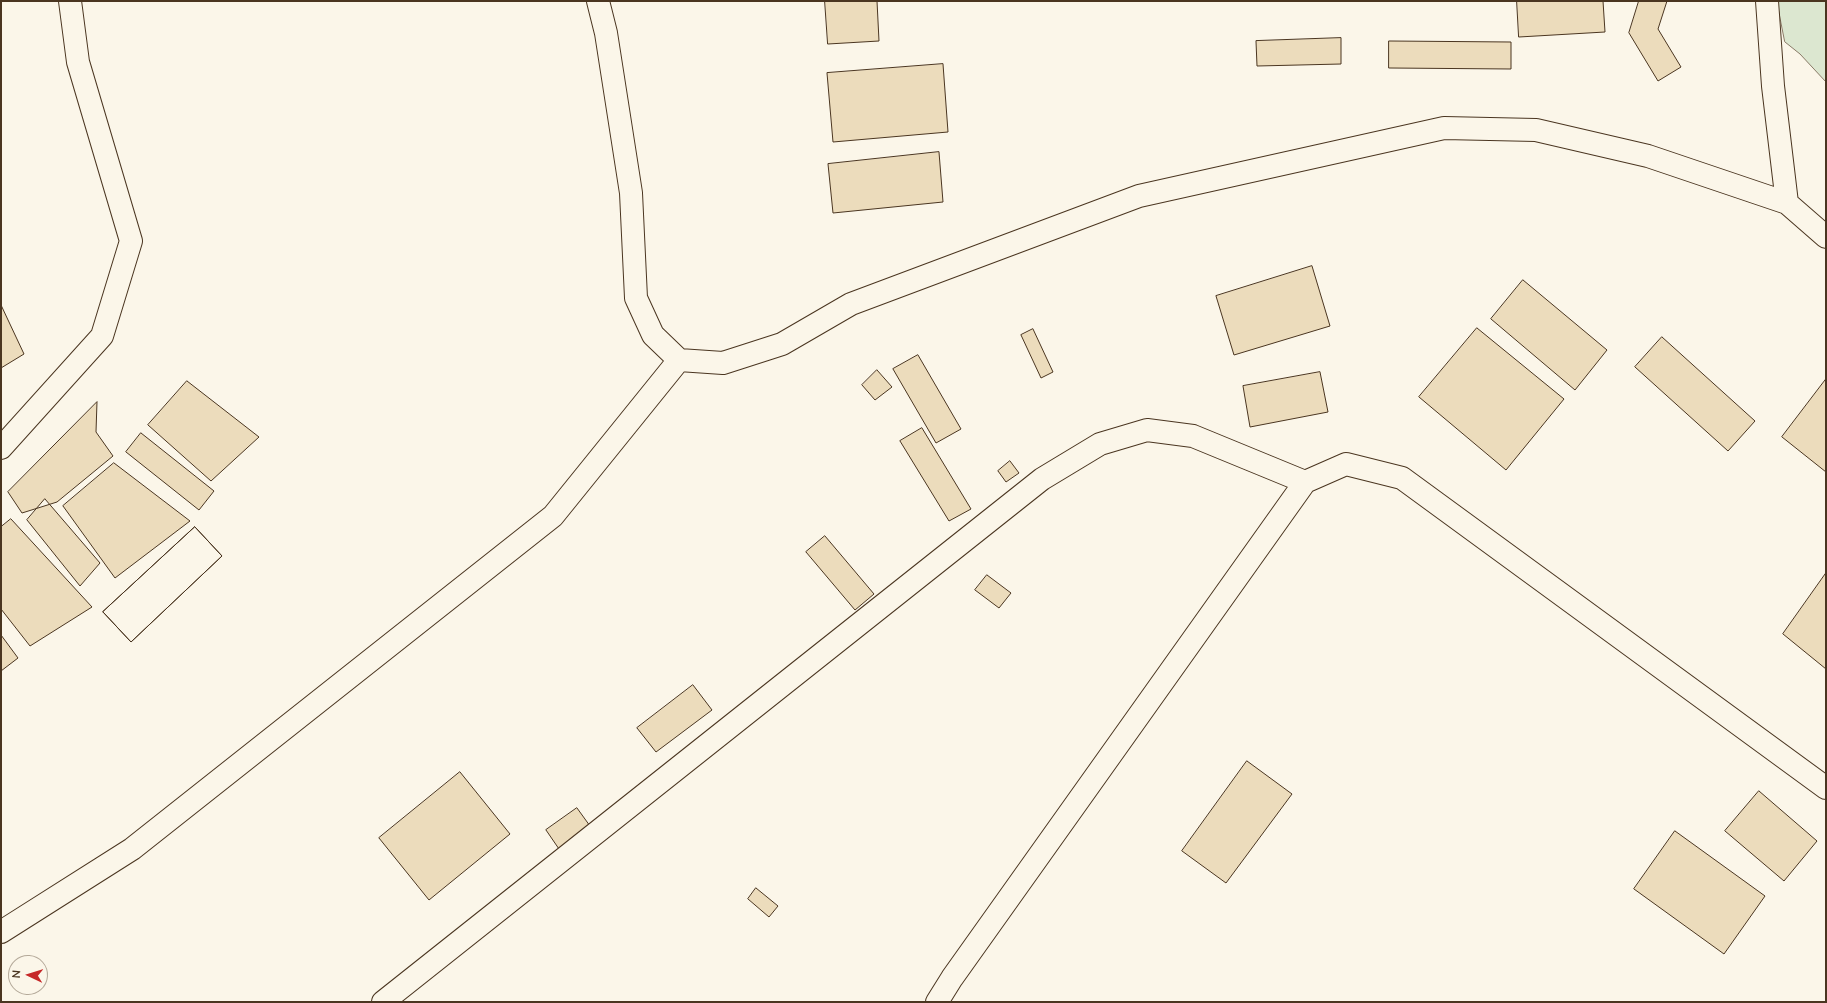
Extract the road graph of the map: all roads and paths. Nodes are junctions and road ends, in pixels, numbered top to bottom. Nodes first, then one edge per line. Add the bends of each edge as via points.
1 (70, 1) edge
2 (598, 1) edge
3 (1767, 1) edge
4 (1787, 203) junction
5 (1826, 237) edge
6 (679, 360) junction
7 (1, 448) edge
8 (1305, 482) junction
9 (1826, 788) edge
10 (1, 932) edge
11 (383, 1002) edge
12 (937, 1002) edge

1 - 7 street via 78,62 131,241 102,336
2 - 6 street via 606,33 631,193 636,298 653,335
3 - 4 street
4 - 5 street
4 - 6 street via 1648,156 1536,130 1444,128 1139,196 851,304 782,344 723,364
6 - 10 street via 553,516 132,849
8 - 9 street via 1346,464 1402,478
8 - 11 street via 1193,436 1147,430 1100,444 1042,479
8 - 12 street

